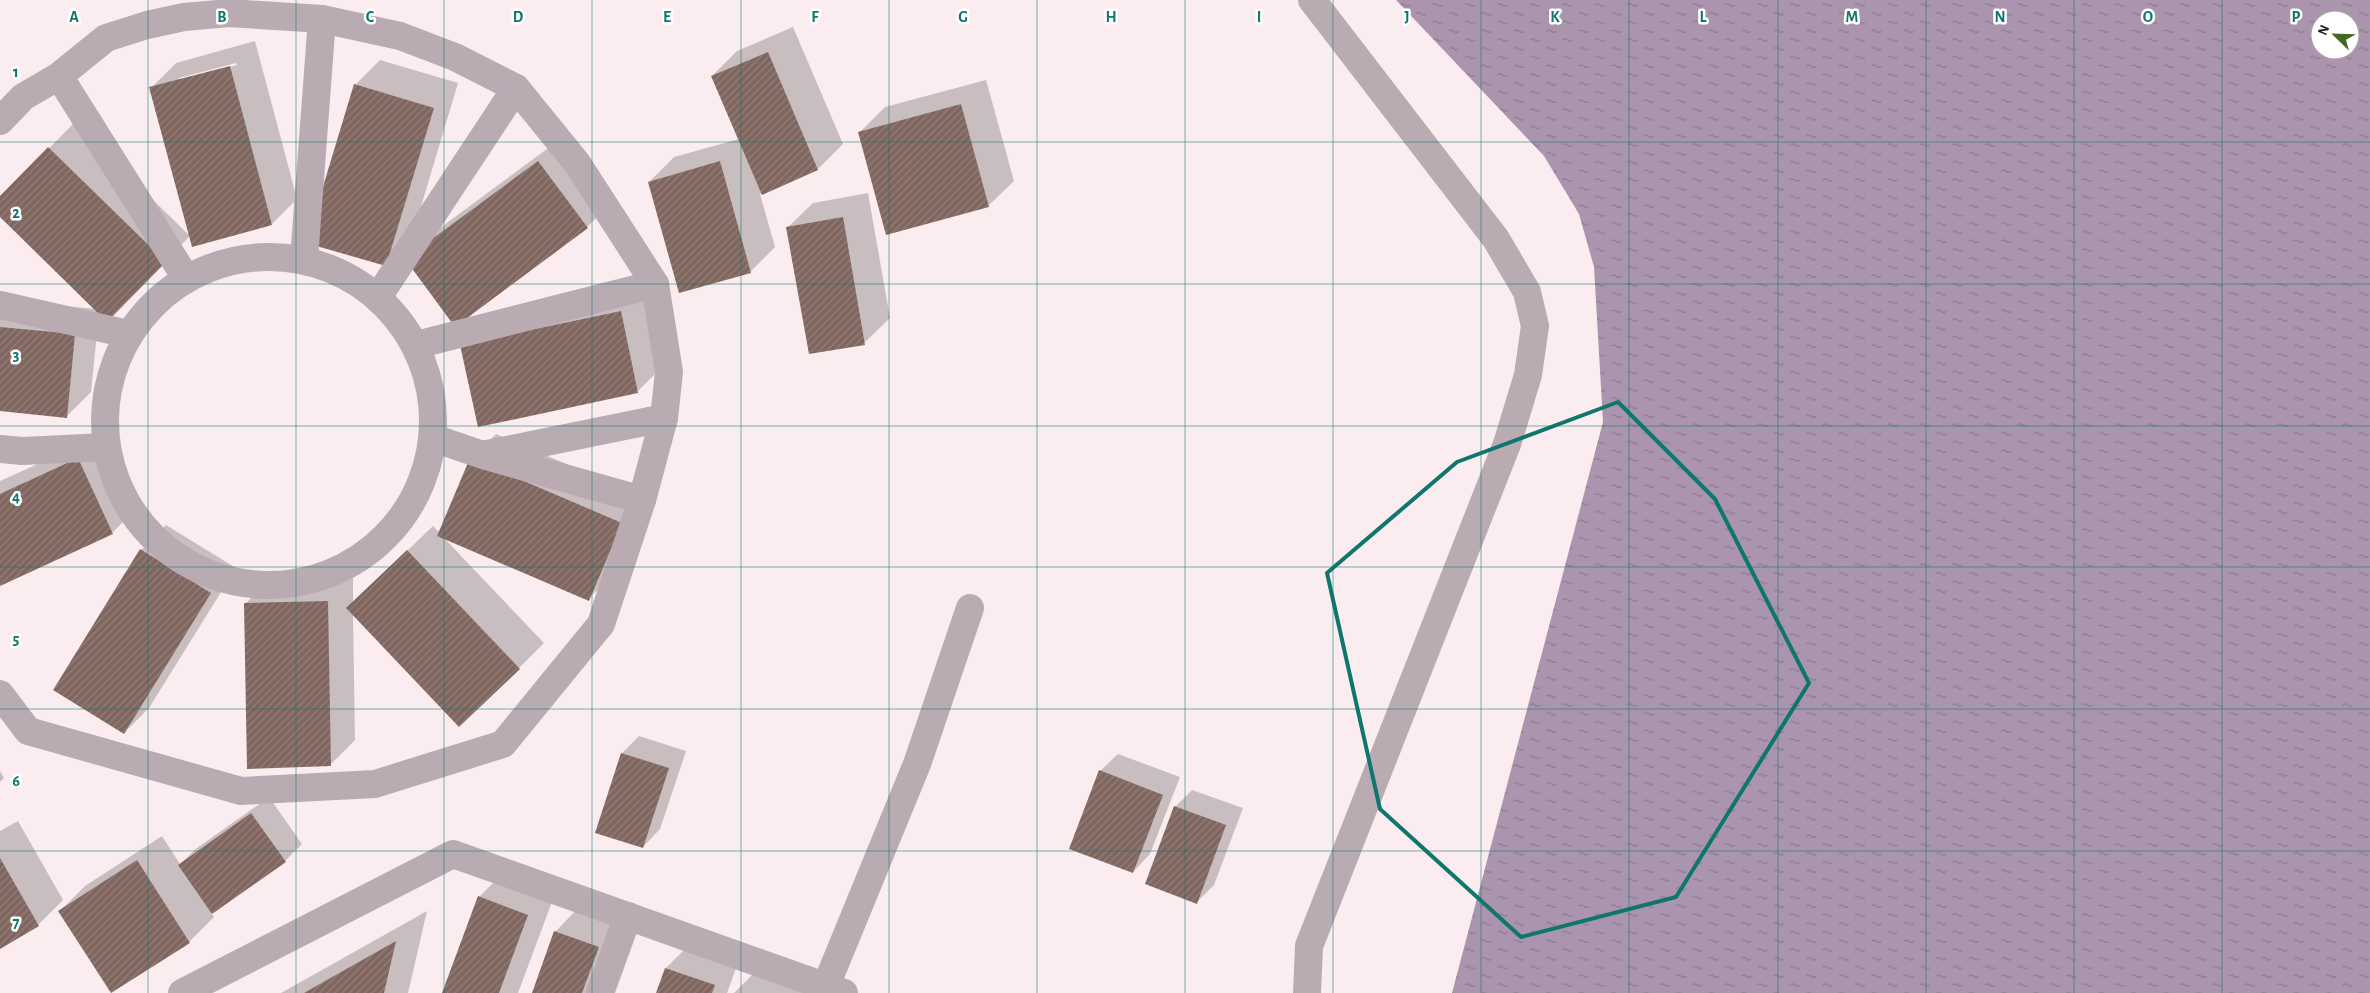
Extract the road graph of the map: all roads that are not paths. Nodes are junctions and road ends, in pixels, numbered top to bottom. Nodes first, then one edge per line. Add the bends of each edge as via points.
1 (1312, 0) edge
2 (322, 19) junction
3 (58, 76) junction
4 (516, 88) junction
5 (0, 121) edge
6 (304, 259) junction
7 (186, 278) junction
8 (655, 284) junction
9 (378, 297) junction
10 (0, 305) edge
11 (128, 334) junction
12 (416, 345) junction
13 (664, 418) junction
14 (433, 438) junction
15 (106, 447) junction
16 (7, 452) edge
17 (483, 455) junction
18 (642, 500) junction
19 (970, 608) dead end
20 (0, 694) edge
21 (628, 916) junction
22 (831, 991) edge
23 (182, 993) edge
24 (600, 993) edge
25 (1307, 993) edge

1 - 25 street via 1496,239 1527,292 1535,326 1528,374 1507,444 1310,946
2 - 3 street via 228,13 147,25 106,38
2 - 4 street via 400,36 454,57
2 - 6 street
3 - 5 street via 22,97
3 - 7 street
4 - 8 street via 577,163
4 - 9 street
6 - 7 street via 243,258
6 - 9 street via 343,273
7 - 11 street via 154,302
8 - 12 street
8 - 13 street via 669,372
9 - 12 street via 399,319
10 - 11 street
11 - 15 street via 106,389
12 - 14 street via 432,390
13 - 17 street
13 - 18 street
14 - 15 street via 416,496 381,543 330,575 273,587 214,578 163,549 125,503
14 - 17 street
15 - 16 street
17 - 18 street
18 - 20 street via 600,624 503,744 375,784 241,792 28,731
19 - 22 street via 917,764
21 - 22 street
21 - 23 street via 453,854
21 - 24 street

